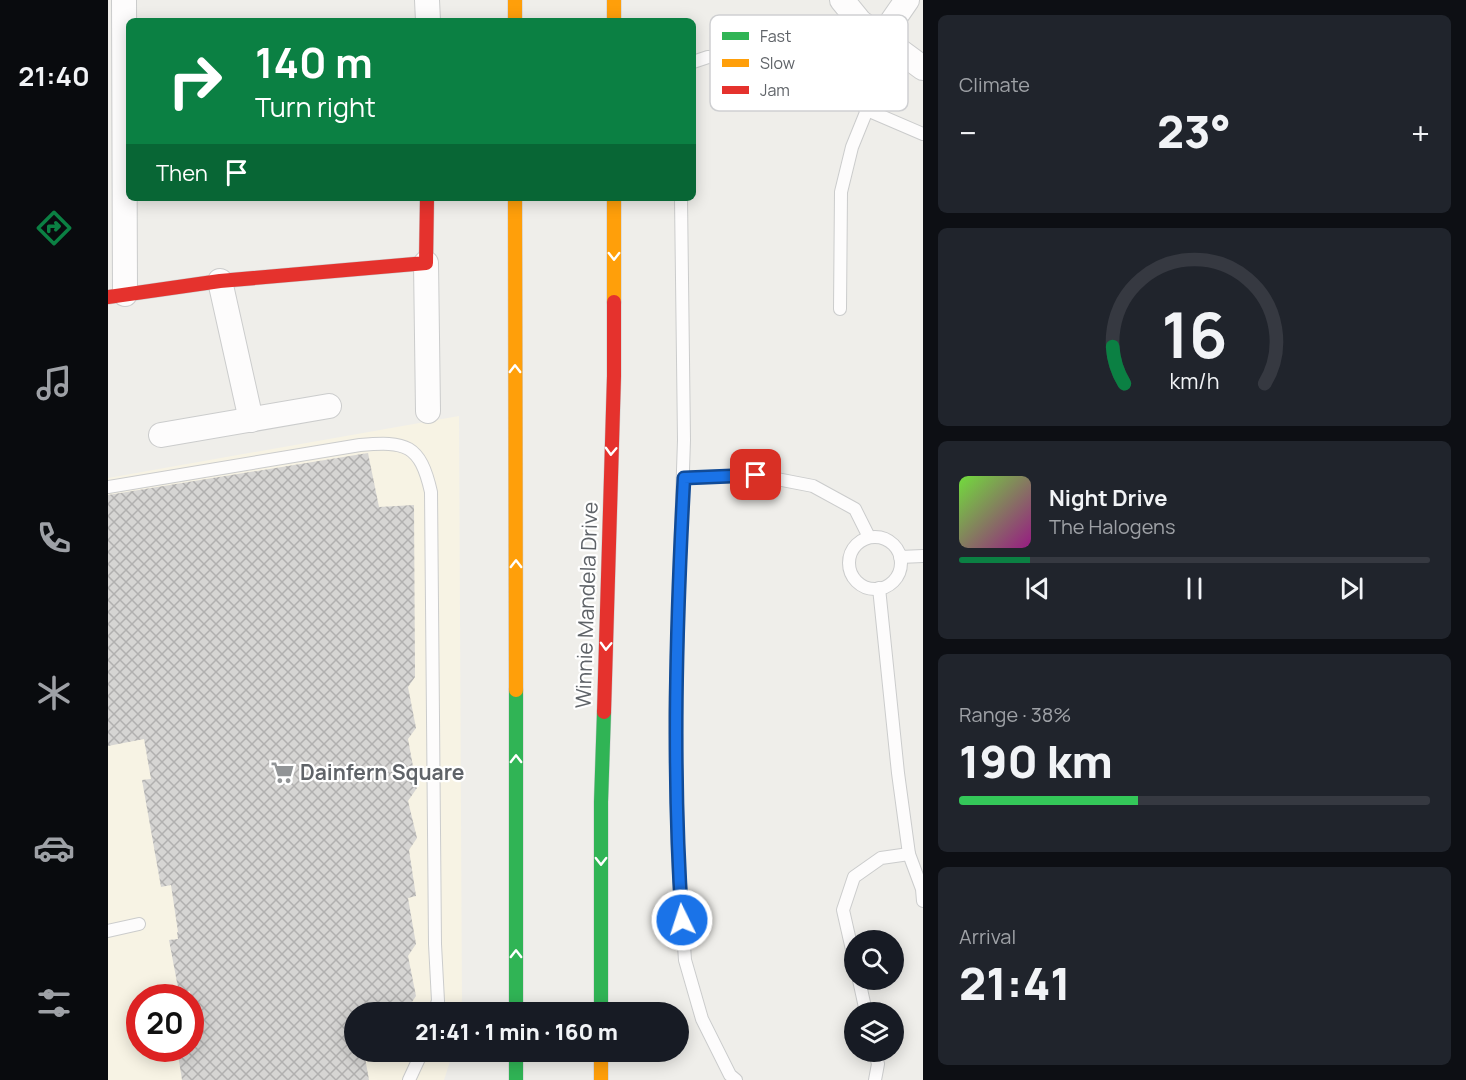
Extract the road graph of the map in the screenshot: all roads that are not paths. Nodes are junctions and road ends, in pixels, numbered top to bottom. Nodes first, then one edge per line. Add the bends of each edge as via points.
1 (124, 0) edge
2 (426, 0) edge
3 (515, 0) edge
4 (614, 0) edge
5 (842, 0) edge
6 (907, 0) edge
7 (854, 15) edge
8 (897, 15) edge
9 (428, 18) edge
10 (515, 18) edge
11 (614, 18) edge
12 (908, 58) edge
13 (121, 65) edge
14 (923, 68) edge
15 (867, 111) edge
16 (869, 111) edge
17 (923, 134) edge
18 (427, 201) edge
19 (515, 201) edge
20 (614, 201) edge
21 (681, 201) edge
22 (426, 263) junction
23 (220, 281) junction
24 (116, 296) edge
25 (840, 309) dead end
26 (329, 406) dead end
27 (428, 411) dead end
28 (251, 420) junction
29 (161, 435) dead end
30 (684, 478) junction
31 (108, 487) edge
32 (869, 537) junction
33 (923, 556) edge
34 (900, 557) junction
35 (879, 588) junction
36 (909, 854) junction
37 (923, 894) edge
38 (139, 924) dead end
39 (848, 930) edge
40 (108, 931) edge
41 (438, 1002) edge
42 (516, 1002) edge
43 (601, 1002) edge
44 (417, 1062) edge
45 (516, 1062) edge
46 (601, 1062) edge
47 (877, 1062) edge
48 (409, 1080) edge
49 (516, 1080) edge
50 (601, 1080) edge
51 (736, 1080) edge
52 (875, 1080) edge

1 - 13 street
2 - 9 street
3 - 10 main road
4 - 11 main road
5 - 7 street
6 - 8 street
12 - 14 street
13 - 24 street
15 - 25 lane via 852,147 841,192
16 - 17 lane
18 - 22 main road
42 -> 19 main road
20 -> 43 main road, Winnie Mandela Drive via 614,376 601,802
21 - 30 lane
22 - 23 main road
22 - 27 street
23 - 24 main road
23 - 28 street
26 - 28 street
28 - 29 street
30 - 32 lane via 756,475 813,486 855,509
30 - 51 lane via 675,712 685,960 702,1020
31 - 41 lane via 360,446 394,444 416,453 428,475 431,492
32 - 34 lane via 889,541
32 - 35 lane via 853,548 849,568 860,584
33 - 34 lane
34 - 35 lane via 896,577
35 - 36 lane
36 - 37 lane
36 - 39 lane via 881,858 854,877 843,910
38 - 40 lane
44 - 48 lane
45 - 49 main road
46 - 50 main road
47 - 52 lane

